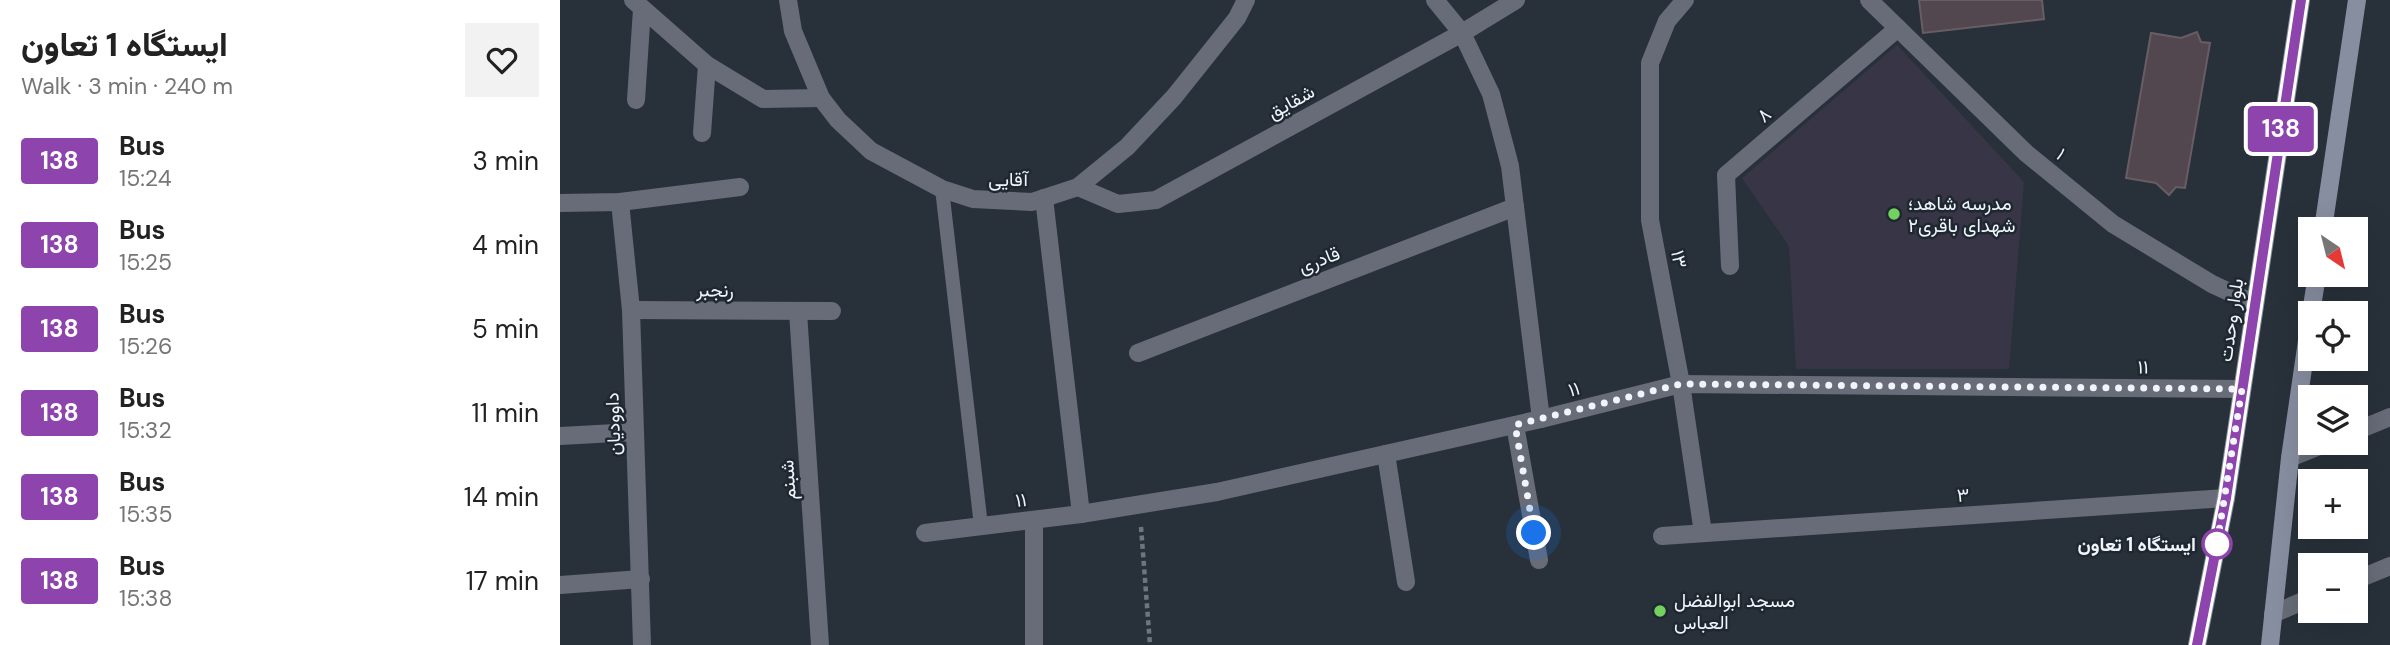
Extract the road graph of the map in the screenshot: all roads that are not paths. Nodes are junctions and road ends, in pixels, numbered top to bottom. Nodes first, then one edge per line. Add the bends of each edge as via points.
1 (788, 0) edge
2 (1246, 0) edge
3 (1435, 0) edge
4 (1516, 0) edge
5 (1685, 0) edge
6 (1869, 0) edge
7 (2301, 0) edge
8 (2357, 0) edge
9 (638, 4) edge
10 (1898, 28) junction
11 (1462, 33) junction
12 (706, 65) junction
13 (821, 98) junction
14 (636, 100) dead end
15 (702, 133) dead end
16 (740, 187) dead end
17 (1078, 187) junction
18 (942, 189) junction
19 (1044, 198) junction
20 (620, 202) junction
21 (560, 203) edge
22 (1515, 207) junction
23 (2325, 217) edge
24 (1730, 266) dead end
25 (2255, 304) junction
26 (631, 310) junction
27 (832, 310) dead end
28 (797, 312) junction
29 (1138, 353) dead end
30 (2303, 371) edge
31 (1681, 384) junction
32 (2242, 389) junction
33 (2390, 417) edge
34 (1541, 419) junction
35 (1515, 425) junction
36 (2368, 426) edge
37 (634, 432) junction
38 (560, 436) edge
39 (1386, 454) junction
40 (2298, 455) edge
41 (2290, 458) junction
42 (2226, 498) junction
43 (1081, 514) junction
44 (1034, 520) junction
45 (981, 526) junction
46 (925, 533) dead end
47 (1703, 533) junction
48 (1662, 536) dead end
49 (1539, 560) dead end
50 (2390, 566) edge
51 (2368, 575) edge
52 (641, 579) junction
53 (1406, 582) dead end
54 (560, 585) edge
55 (2298, 603) edge
56 (2273, 614) junction
57 (642, 645) edge
58 (820, 645) edge
59 (1034, 645) edge
60 (2197, 645) edge
61 (2270, 645) edge

1 - 13 street, آقایی via 793,31
2 - 17 street, آقایی via 1237,18 1174,96 1127,147
3 - 11 street
4 - 11 street, شقایق
5 - 31 street, ۱۳ via 1667,21 1650,62 1650,220
6 - 10 street, ۱
7 - 25 main road, بلوار وحدت
8 - 23 main road
9 - 12 street
9 - 14 street
10 - 24 street, ۸ via 1726,175
10 - 25 street, ۱ via 2026,153 2113,224 2212,284
11 - 17 street, شقایق via 1156,200 1118,204
11 - 22 street via 1492,94
12 - 13 street via 763,99
12 - 15 street
13 - 18 street, آقایی via 871,151
16 - 20 street
17 - 19 street, آقایی
18 - 19 street, آقایی via 972,200 1032,202
18 - 45 lane
19 - 43 street
20 - 21 street
20 - 26 street, داوودیان
22 - 29 street, قادری
22 - 34 street
25 - 32 main road, بلوار وحدت
26 - 28 street, رنجبر
26 - 37 street, داوودیان
27 - 28 street, رنجبر
28 - 58 street, شبنم
30 - 41 main road
31 - 32 street, ۱۱
31 - 34 street, ۱۱
31 - 47 street, ۱۳
32 - 42 main road, بلوار وحدت
33 - 36 street
34 - 35 street, ۱۱
35 - 39 street, ۱۱
35 - 49 street
37 - 38 street
37 - 52 street, داوودیان
39 - 43 street, ۱۱ via 1216,492
39 - 53 street
40 - 41 street
41 - 56 main road
42 - 47 street, ۳
42 - 60 main road, بلوار وحدت
43 - 44 street, ۱۱
44 - 45 street, ۱۱
44 - 59 street
45 - 46 street, ۱۱
47 - 48 street, ۳
50 - 51 street
52 - 54 street
52 - 57 street, داوودیان
55 - 56 street
56 - 61 main road

